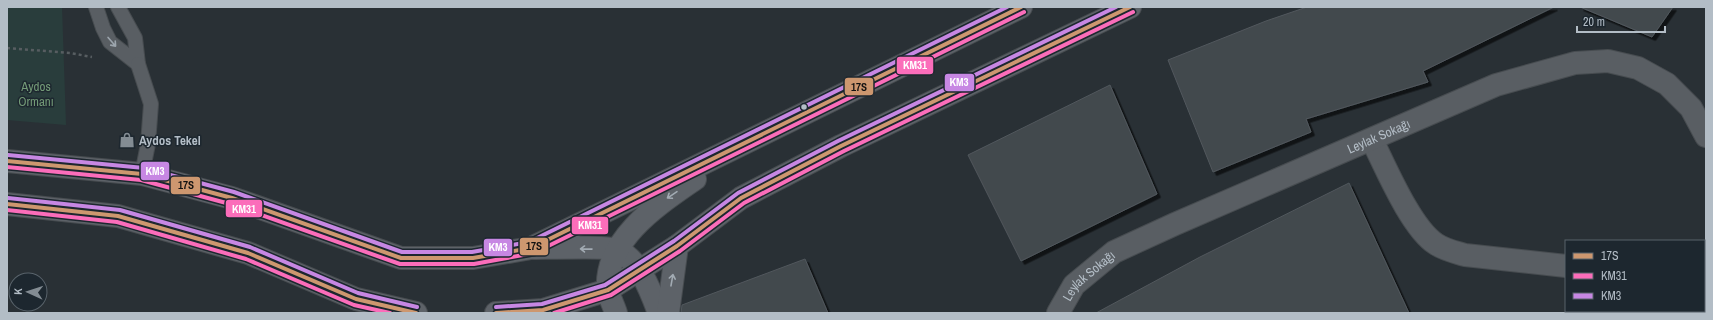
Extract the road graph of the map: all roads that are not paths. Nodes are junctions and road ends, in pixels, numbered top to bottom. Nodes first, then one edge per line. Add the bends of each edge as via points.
1 (96, 7) edge
2 (118, 7) edge
3 (1021, 7) edge
4 (1130, 7) edge
5 (138, 64) junction
6 (762, 134) junction
7 (1706, 136) edge
8 (1372, 140) junction
9 (7, 161) edge
10 (142, 174) junction
11 (7, 204) edge
12 (677, 246) junction
13 (531, 248) junction
14 (617, 249) junction
15 (1565, 266) edge
16 (639, 271) junction
17 (608, 290) junction
18 (543, 310) junction
19 (416, 313) edge
20 (496, 313) edge
21 (570, 313) edge
22 (616, 313) edge
23 (659, 313) edge
24 (668, 313) edge
25 (1058, 313) edge

1 -> 5 lane via 110,42
2 - 5 lane via 135,38
3 - 6 main road
4 - 12 main road via 842,146 741,198
5 - 10 lane via 151,104 148,144
6 - 13 main road
6 -> 14 main road via 644,216
7 - 8 street, Leylak Sokağı via 1692,108 1667,84 1638,68 1608,61 1575,63 1496,85
8 - 15 street via 1414,221 1436,244 1465,255
8 - 25 street, Leylak Sokağı via 1277,179 1114,252 1074,285
9 - 10 main road
10 - 13 main road via 232,198 402,258 473,258
11 - 19 main road via 118,216 248,253 356,299
12 - 16 main road
24 -> 12 main road
14 -> 13 main road
14 - 16 main road via 629,258
14 - 17 main road
16 - 17 main road
16 - 23 main road via 648,284
17 - 18 main road
17 - 22 main road
18 - 20 main road
18 - 21 main road

